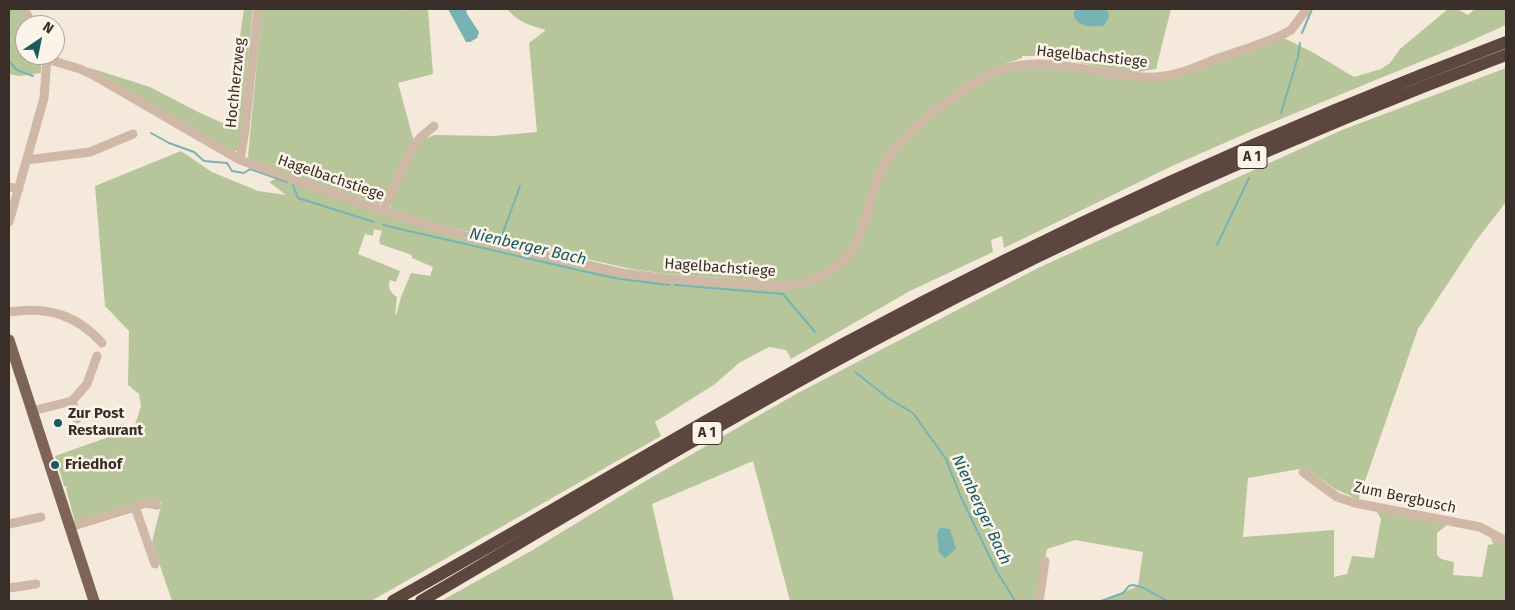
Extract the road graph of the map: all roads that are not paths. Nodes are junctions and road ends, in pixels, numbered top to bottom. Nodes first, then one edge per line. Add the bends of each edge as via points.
1 (258, 9) edge
2 (1307, 9) edge
3 (1506, 42) edge
4 (1506, 55) edge
5 (65, 64) edge
6 (46, 65) edge
7 (434, 126) dead end
8 (133, 134) dead end
9 (28, 160) junction
10 (240, 160) junction
11 (9, 188) edge
12 (19, 189) junction
13 (383, 211) junction
14 (9, 222) edge
15 (1000, 269) junction
16 (9, 312) edge
17 (9, 340) edge
18 (102, 343) dead end
19 (97, 356) dead end
20 (72, 401) junction
21 (32, 411) junction
22 (77, 419) dead end
23 (1303, 472) dead end
24 (157, 505) dead end
25 (135, 506) junction
26 (41, 517) dead end
27 (9, 524) edge
28 (70, 527) junction
29 (1506, 541) edge
30 (1045, 561) dead end
31 (155, 564) dead end
32 (36, 584) dead end
33 (9, 588) edge
34 (94, 601) edge
35 (393, 601) edge
36 (421, 601) edge
37 (1038, 601) edge

1 - 10 street, Hochherzweg
2 - 13 street, Hagelbachstiege via 1297,24 1280,36 1173,74 1144,77 1034,63 1013,65 982,78 898,144 881,171 856,246 835,268 805,283 780,286 622,273 480,240
3 - 15 highway, A 1 via 1259,142 1096,216
4 - 15 highway, A 1 via 1250,158
5 - 10 street, Hagelbachstiege via 95,76
6 - 9 street via 44,98
7 - 13 street via 411,149
8 - 9 street via 90,152
9 - 12 street
10 - 13 street, Hagelbachstiege
11 - 12 street
12 - 14 street
15 - 35 highway, A 1 via 926,300 779,380
15 - 36 highway, A 1 via 773,396
16 - 18 street via 32,309 56,312 82,325
17 - 21 main road
19 - 20 street via 87,384
20 - 21 street
20 - 22 street
21 - 28 main road
23 - 29 street, Zum Bergbusch via 1337,497 1354,503 1480,527
24 - 25 street via 145,503
25 - 28 street
25 - 31 street
26 - 27 street
28 - 34 main road
30 - 37 street
32 - 33 street

